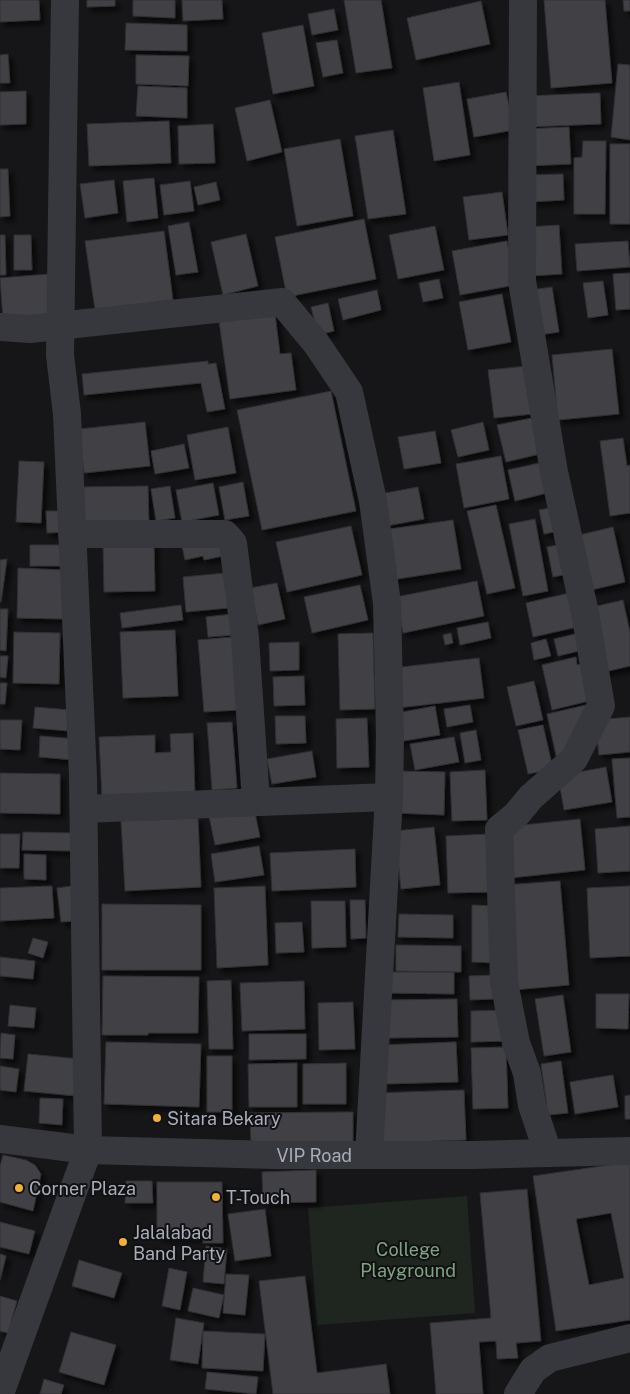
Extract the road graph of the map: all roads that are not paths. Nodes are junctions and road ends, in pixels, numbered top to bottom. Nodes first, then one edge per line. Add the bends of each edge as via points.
1 (65, 0) edge
2 (523, 0) edge
3 (61, 325) junction
4 (0, 327) edge
5 (72, 534) junction
6 (389, 797) junction
7 (256, 802) junction
8 (84, 809) junction
9 (0, 1138) edge
10 (88, 1150) junction
11 (630, 1151) edge
12 (548, 1153) junction
13 (369, 1154) junction
14 (630, 1338) edge
15 (0, 1394) edge
16 (518, 1394) edge

1 - 3 street
2 - 12 street via 522,281 554,472 601,706 574,758 498,829 504,982 516,1043
3 - 4 street via 30,329
3 - 5 street via 60,355 67,414
3 - 6 street via 282,302 316,343 349,392 373,501 387,602
5 - 7 street via 225,534 233,543 245,638
5 - 8 street
6 - 7 street
6 - 13 street
7 - 8 street
8 - 10 street
9 - 10 street, VIP Road
10 - 13 street, VIP Road
10 - 15 street
11 - 12 street, VIP Road
12 - 13 street, VIP Road
14 - 16 street via 550,1358 533,1370

